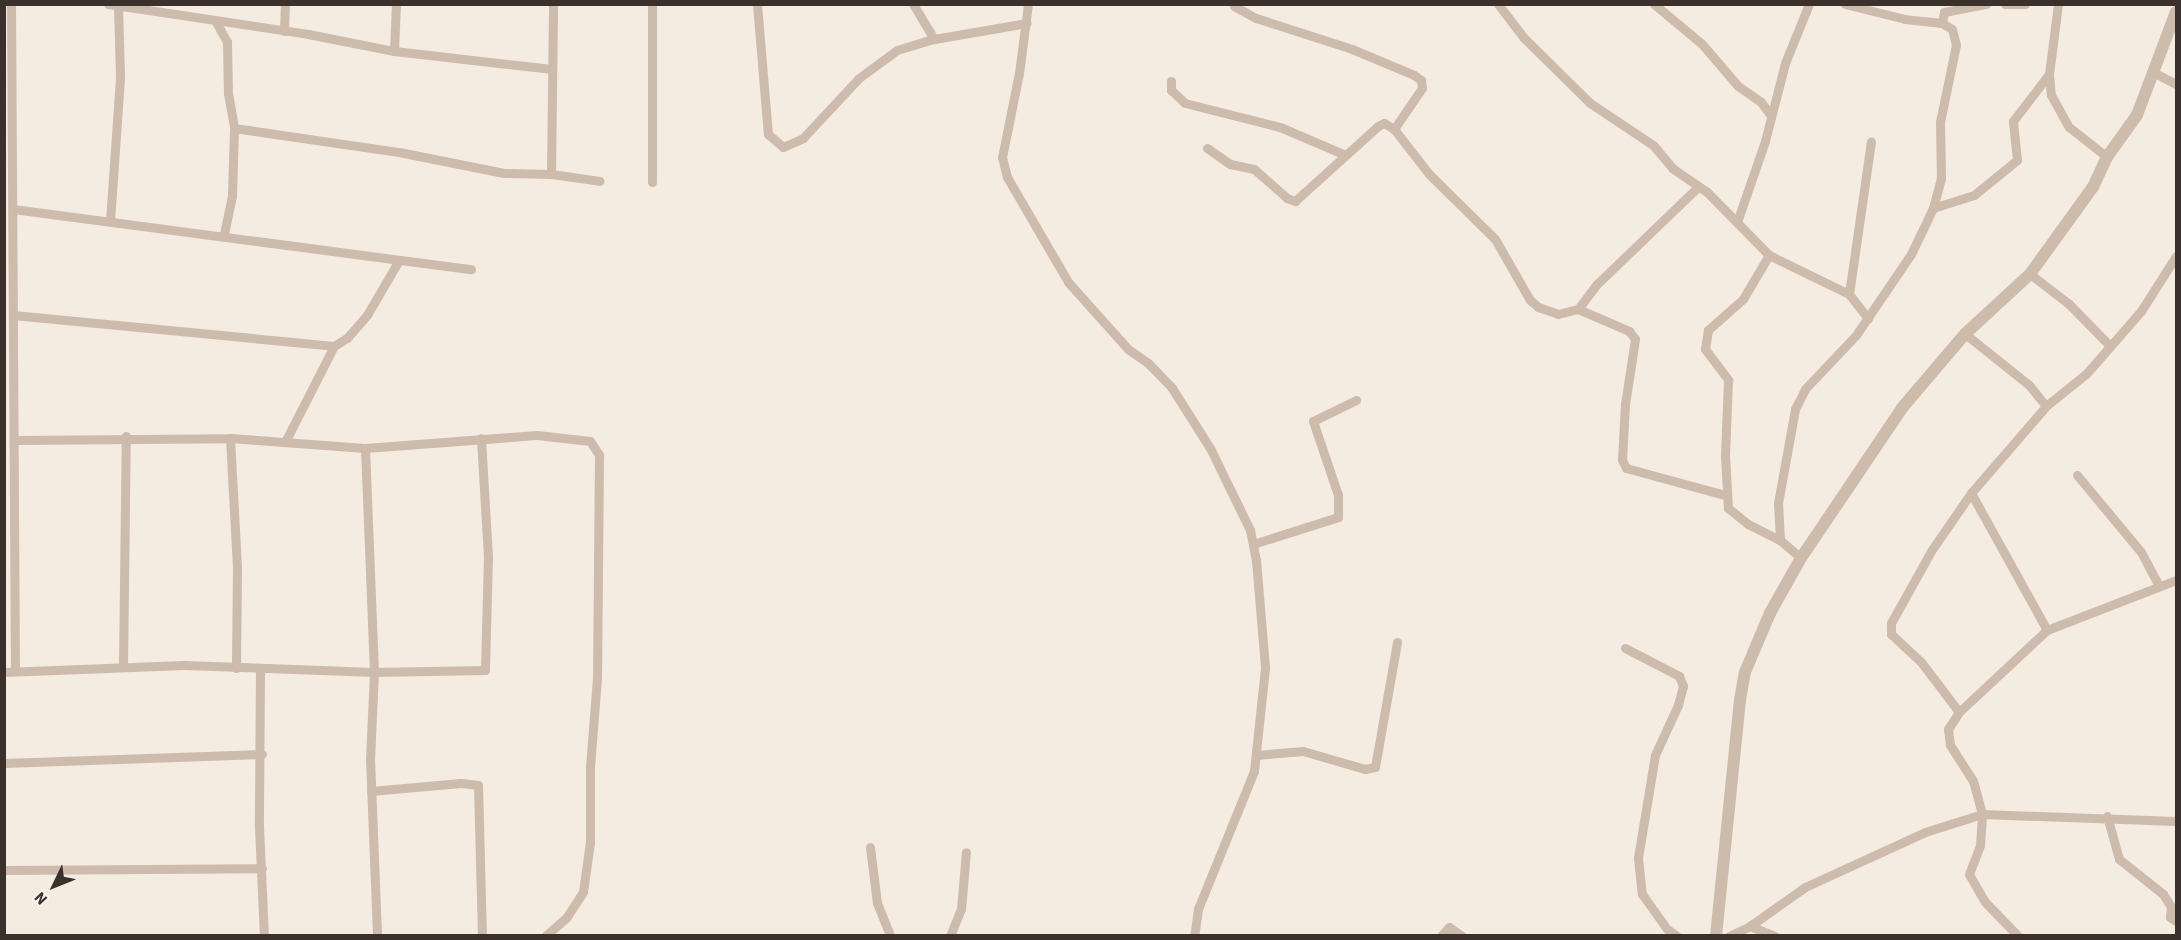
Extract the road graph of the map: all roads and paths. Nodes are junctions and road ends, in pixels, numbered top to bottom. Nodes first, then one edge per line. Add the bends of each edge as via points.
1 (11, 4) edge
2 (108, 4) edge
3 (285, 4) edge
4 (396, 4) edge
5 (553, 4) edge
6 (652, 4) edge
7 (758, 4) edge
8 (913, 4) edge
9 (1028, 4) edge
10 (1498, 4) edge
11 (1654, 4) edge
12 (1809, 4) edge
13 (1845, 4) edge
14 (1986, 4) edge
15 (2005, 4) edge
16 (2025, 4) edge
17 (2058, 4) edge
18 (1234, 6) dead end
19 (118, 7) junction
20 (2176, 12) edge
21 (1943, 13) edge
22 (216, 22) junction
23 (1027, 23) junction
24 (236, 26) junction
25 (284, 31) junction
26 (934, 39) junction
27 (227, 42) junction
28 (394, 51) junction
29 (552, 69) junction
30 (7, 70) edge
31 (2155, 73) junction
32 (2049, 74) junction
33 (1171, 81) dead end
34 (2176, 84) edge
35 (1776, 91) junction
36 (1761, 102) junction
37 (1771, 116) junction
38 (234, 128) junction
39 (1394, 129) junction
40 (1872, 142) dead end
41 (1207, 148) dead end
42 (1343, 154) junction
43 (2107, 157) junction
44 (551, 174) junction
45 (600, 181) dead end
46 (652, 182) dead end
47 (1698, 187) junction
48 (1934, 208) junction
49 (13, 209) junction
50 (110, 220) junction
51 (1737, 222) junction
52 (224, 234) junction
53 (1769, 255) junction
54 (2176, 256) edge
55 (398, 262) junction
56 (471, 269) dead end
57 (2030, 274) junction
58 (1848, 294) junction
59 (1578, 309) junction
60 (13, 315) junction
61 (1868, 318) junction
62 (1965, 334) junction
63 (334, 346) junction
64 (2110, 346) junction
65 (4, 387) edge
66 (15, 391) junction
67 (1356, 400) dead end
68 (2046, 406) junction
69 (126, 436) junction
70 (230, 438) junction
71 (481, 438) junction
72 (16, 440) junction
73 (285, 442) junction
74 (365, 448) junction
75 (4, 461) edge
76 (16, 461) junction
77 (2077, 475) dead end
78 (1971, 493) junction
79 (1725, 495) junction
80 (1780, 540) junction
81 (1253, 544) junction
82 (1801, 558) junction
83 (4, 565) edge
84 (16, 565) junction
85 (2176, 580) edge
86 (2159, 586) junction
87 (2047, 630) junction
88 (1397, 642) dead end
89 (1625, 648) dead end
90 (123, 666) junction
91 (236, 668) junction
92 (260, 669) junction
93 (15, 671) junction
94 (4, 672) edge
95 (374, 672) junction
96 (1959, 712) junction
97 (262, 754) junction
98 (1256, 755) junction
99 (4, 762) edge
100 (371, 791) junction
101 (1982, 814) junction
102 (2107, 816) junction
103 (2176, 821) edge
104 (870, 848) dead end
105 (966, 852) dead end
106 (262, 868) junction
107 (4, 870) edge
108 (2176, 921) edge
109 (1750, 926) junction
110 (264, 936) edge
111 (377, 936) edge
112 (482, 936) edge
113 (545, 936) edge
114 (890, 936) edge
115 (950, 936) edge
116 (1194, 936) edge
117 (1441, 936) edge
118 (1462, 936) edge
119 (1677, 936) edge
120 (1716, 936) edge
121 (1729, 936) edge
122 (1775, 936) edge
123 (2018, 936) edge

1 - 30 street
2 - 19 street
3 - 25 street
4 - 28 street
5 - 29 street
6 - 46 street
7 - 26 street via 768,134 783,147 804,138 846,90 886,57
8 - 26 street
9 - 23 street
10 - 47 street via 1524,38 1581,94 1641,135 1672,168
11 - 36 street via 1702,44 1738,86
12 - 35 street
13 - 21 street via 1905,19
14 - 21 street
15 - 16 street
17 - 32 street
18 - 39 street via 1256,18 1352,49 1421,80 1422,88
19 - 22 street
19 - 50 street via 120,77
20 - 31 street
21 - 48 street via 1956,45 1940,122 1941,179
22 - 24 street
22 - 27 street
23 - 26 street
23 - 81 street via 1002,157 1016,197 1068,282 1128,349 1149,363 1172,388 1210,448
24 - 25 street
24 - 27 street
25 - 28 street
27 - 38 street
28 - 29 street
29 - 44 street
30 - 49 street
31 - 34 street
31 - 43 street via 2137,115
32 - 43 street via 2051,95 2069,127
32 - 48 street via 2011,125 2017,160 1974,195
33 - 42 street via 1171,90 1185,103 1280,127
35 - 36 street
35 - 37 street
36 - 37 street
37 - 51 street
38 - 44 street via 399,152 504,173
38 - 52 street via 232,196
39 - 42 street via 1384,123
39 - 59 street via 1429,174 1495,239 1530,300 1558,314
40 - 58 street
41 - 42 street via 1230,164 1254,169 1295,201
43 - 57 street via 2093,187
44 - 45 street
47 - 51 street
47 - 59 street via 1596,285
48 - 61 street via 1911,254
49 - 50 street
49 - 60 street
50 - 52 street
51 - 53 street
52 - 55 street
53 - 58 street
53 - 79 street via 1743,299 1708,330 1704,339 1706,356 1728,380
54 - 64 street via 2141,311
55 - 56 street
55 - 63 street via 367,315 347,338
57 - 62 street
57 - 64 street via 2068,304
58 - 61 street
59 - 79 street via 1629,331 1635,339 1624,404 1622,460 1626,468
60 - 63 street
60 - 66 street
61 - 80 street via 1845,349 1805,389 1795,409 1779,503
62 - 68 street via 2029,385
62 - 82 street via 1902,408
63 - 73 street
64 - 68 street via 2086,374
65 - 66 street
66 - 72 street
67 - 81 street via 1313,421 1338,495 1338,517
68 - 78 street
69 - 70 street
69 - 72 street
69 - 90 street
70 - 73 street
70 - 91 street via 237,568
71 - 74 street
71 - 95 street via 488,557 486,668 476,672
71 - 113 street via 571,436 590,441 599,455 597,678 590,766 590,842 583,892 567,917
72 - 76 street
73 - 74 street
74 - 95 street
75 - 76 street
76 - 84 street
77 - 86 street via 2141,552
78 - 87 street
78 - 96 street via 1930,550 1890,629
79 - 80 street via 1734,514
80 - 82 street
81 - 98 street via 1264,668
82 - 120 street via 1770,613 1745,672
83 - 84 street
84 - 93 street
85 - 86 street
86 - 87 street
87 - 96 street
88 - 98 street via 1375,767 1365,769 1303,751
89 - 119 street via 1679,676 1683,686 1655,755 1638,858 1642,894 1667,929
90 - 91 street
90 - 93 street
91 - 92 street
92 - 95 street
92 - 97 street
93 - 94 street
95 - 100 street
96 - 101 street via 1947,737 1973,781
97 - 99 street
97 - 106 street
98 - 116 street via 1254,771 1198,909
100 - 111 street
100 - 112 street via 478,785
101 - 102 street via 2037,819
101 - 109 street via 1925,832 1805,887
101 - 123 street via 1980,845 1969,874 1985,902
102 - 103 street
102 - 108 street via 2119,859 2163,894 2171,907 2170,917
104 - 114 street via 877,903
105 - 115 street via 961,909
106 - 107 street
106 - 110 street
109 - 121 street
109 - 122 street
117 - 118 street via 1449,927

